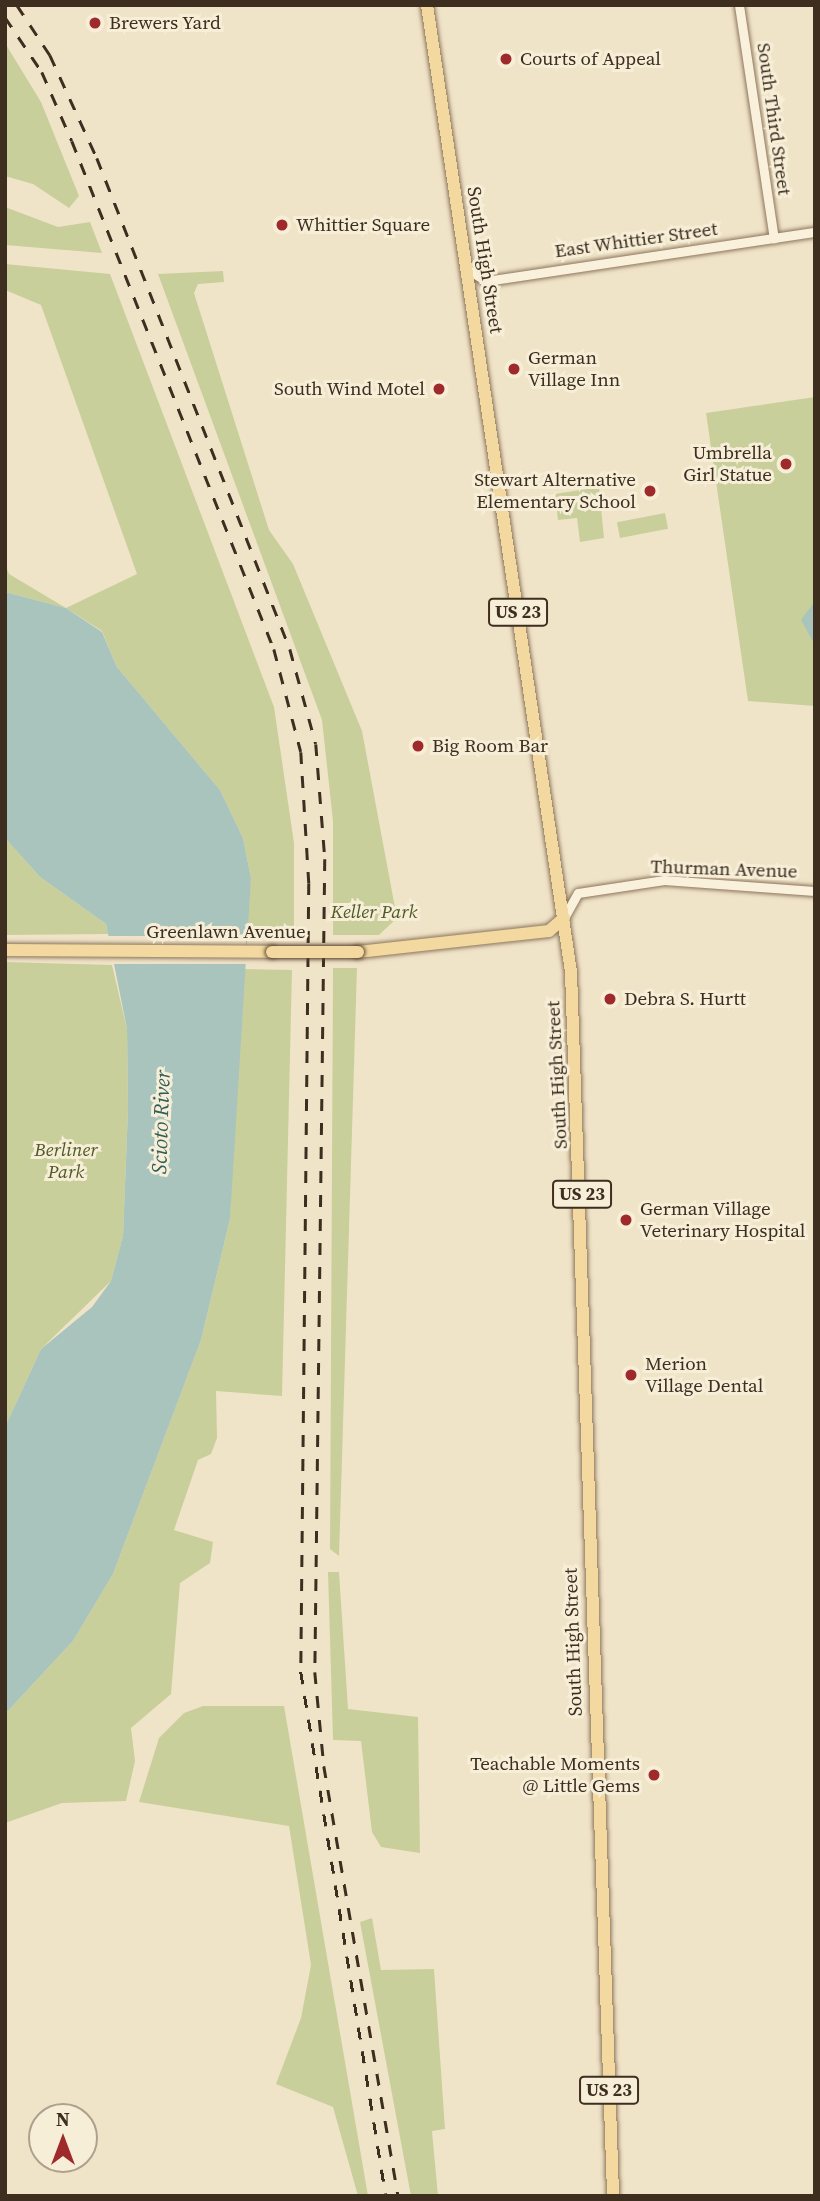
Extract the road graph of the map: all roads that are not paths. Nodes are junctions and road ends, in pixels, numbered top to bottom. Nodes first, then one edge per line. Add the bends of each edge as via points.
1 (427, 5) edge
2 (739, 5) edge
3 (815, 232) edge
4 (774, 238) junction
5 (467, 269) junction
6 (815, 891) edge
7 (564, 917) junction
8 (11, 950) edge
9 (613, 2196) edge

1 - 5 main road, South High Street / US 23
2 - 4 street, South Third Street
3 - 4 street, East Whittier Street
4 - 5 street, East Whittier Street via 484,281
5 - 7 main road, South High Street / US 23
6 - 7 street, Thurman Avenue via 664,880 578,893
7 - 8 main road, Greenlawn Avenue, bridge via 549,931 358,952
7 - 9 main road, South High Street / US 23 via 582,1195 585,1444

